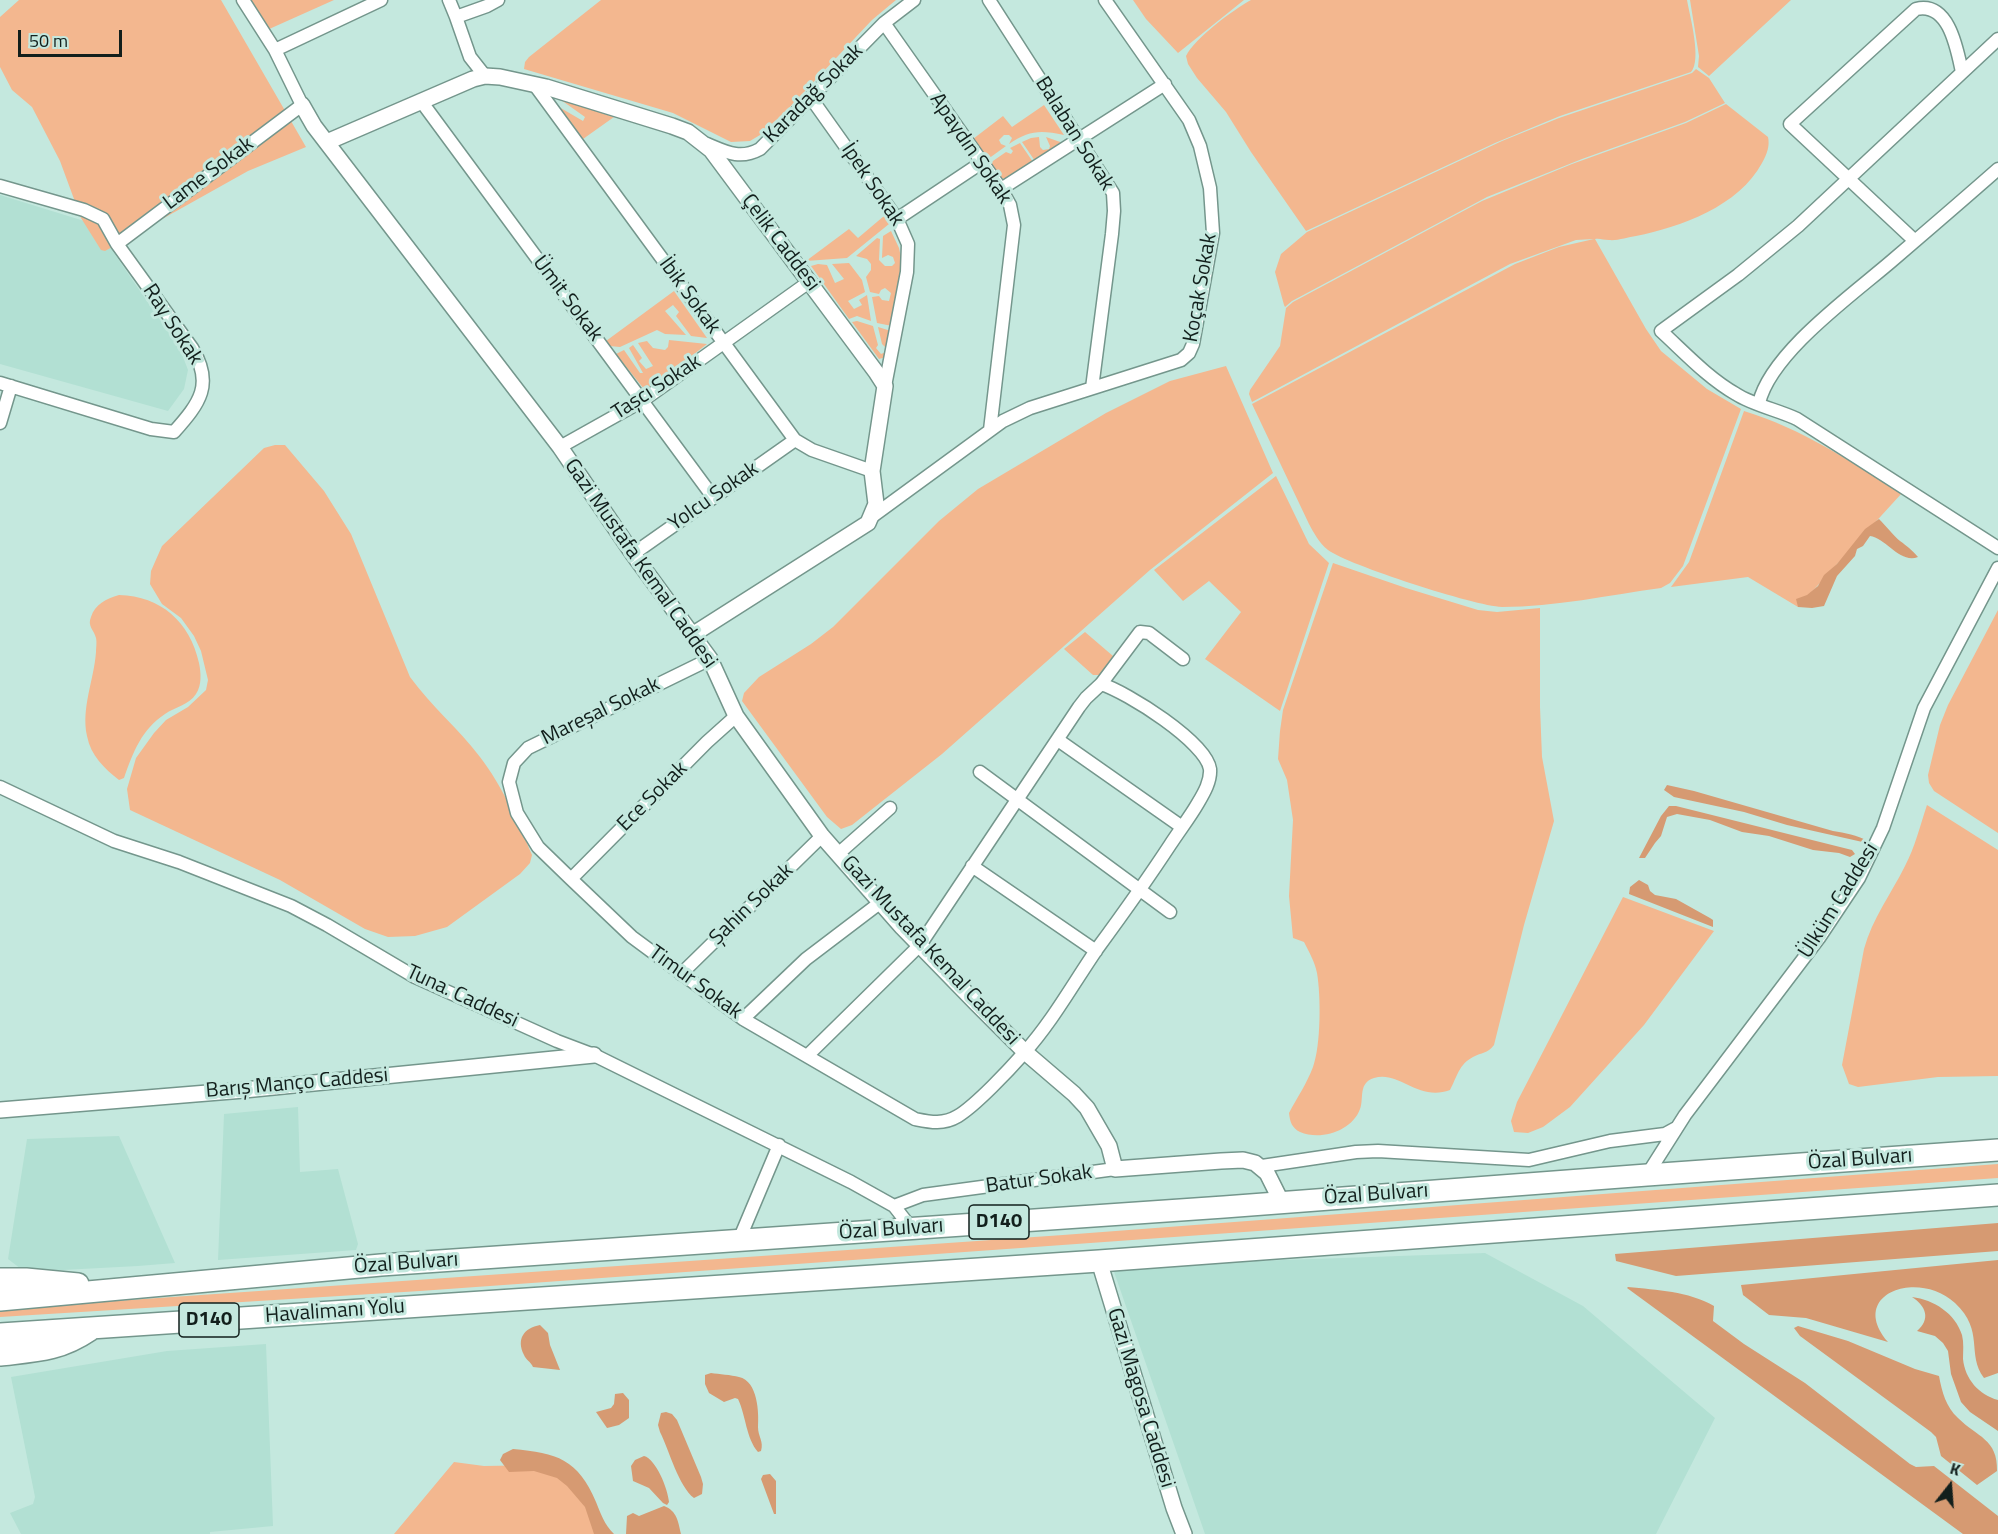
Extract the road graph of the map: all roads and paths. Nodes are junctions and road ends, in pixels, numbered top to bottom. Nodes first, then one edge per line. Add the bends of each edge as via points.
1 (243, 0) edge
2 (381, 0) edge
3 (449, 0) edge
4 (498, 0) edge
5 (914, 0) edge
6 (989, 0) edge
7 (1106, 0) edge
8 (456, 17) junction
9 (884, 23) junction
10 (1998, 39) edge
11 (275, 50) junction
12 (1962, 72) junction
13 (485, 76) junction
14 (534, 84) junction
15 (1165, 84) junction
16 (811, 98) junction
17 (420, 101) junction
18 (302, 105) junction
19 (1079, 139) junction
20 (327, 142) junction
21 (703, 142) junction
22 (981, 163) junction
23 (1998, 169) edge
24 (1849, 178) junction
25 (0, 186) edge
26 (1001, 189) junction
27 (897, 219) junction
28 (1915, 241) junction
29 (117, 244) junction
30 (809, 282) junction
31 (724, 344) junction
32 (6, 384) edge
33 (885, 386) junction
34 (1092, 388) junction
35 (642, 401) junction
36 (1760, 403) junction
37 (0, 423) edge
38 (990, 430) junction
39 (795, 440) junction
40 (560, 447) junction
41 (872, 471) junction
42 (713, 497) junction
43 (873, 516) junction
44 (1998, 548) edge
45 (633, 554) junction
46 (1998, 568) edge
47 (692, 635) junction
48 (710, 659) junction
49 (1183, 659) dead end
50 (1101, 684) junction
51 (736, 716) junction
52 (1058, 740) junction
53 (980, 772) dead end
54 (509, 782) joint
55 (0, 787) edge
56 (1018, 800) junction
57 (890, 807) dead end
58 (1182, 827) junction
59 (822, 836) junction
60 (838, 854) junction
61 (972, 866) junction
62 (571, 879) junction
63 (1140, 890) junction
64 (881, 902) junction
65 (1170, 912) dead end
66 (920, 945) junction
67 (1096, 951) junction
68 (681, 974) junction
69 (743, 1019) junction
70 (1025, 1052) junction
71 (594, 1054) junction
72 (808, 1055) junction
73 (0, 1110) edge
74 (1677, 1128) junction
75 (779, 1145) junction
76 (1998, 1150) edge
77 (1262, 1167) junction
78 (1115, 1169) junction
79 (1647, 1174) junction
80 (1998, 1195) edge
81 (1282, 1203) junction
82 (894, 1206) junction
83 (912, 1228) junction
84 (739, 1240) junction
85 (1099, 1261) junction
86 (0, 1279) edge
87 (133, 1289) junction
88 (0, 1300) edge
89 (418, 1306) joint
90 (93, 1328) junction
91 (0, 1334) edge
92 (0, 1355) edge
93 (1184, 1534) edge

1 - 11 street
2 - 11 street
3 - 8 street
4 - 8 street
5 - 9 street, Karadağ Sokak
6 - 19 street, Balaban Sokak
7 - 15 street, Koçak Sokak
8 - 13 street via 470,57
9 - 16 street, Karadağ Sokak
9 - 22 street, Apaydın Sokak
10 - 12 street
11 - 18 street
12 - 24 street
12 - 24 street via 1947,22 1931,10 1916,9 1790,124
13 - 14 street, Çelik Caddesi
13 - 17 street, Çelik Caddesi
14 - 21 street, Çelik Caddesi via 672,126
14 - 31 street, İbik Sokak
15 - 19 street
15 - 34 street, Koçak Sokak via 1189,120 1210,188 1213,233 1193,344 1180,360
16 - 21 street, Karadağ Sokak via 754,152 733,155
16 - 27 street, İpek Sokak
17 - 20 street, Çelik Caddesi
17 - 35 street, Ümit Sokak
18 - 20 street, Gazi Mustafa Kemal Caddesi
18 - 29 street, Lame Sokak
19 - 26 street
19 - 34 street, Balaban Sokak via 1113,193 1114,202
20 - 40 street, Gazi Mustafa Kemal Caddesi
21 - 30 street, Çelik Caddesi
22 - 26 street, Apaydın Sokak
22 - 27 street
23 - 28 street
24 - 28 street
24 - 36 street via 1738,275 1661,331 1725,387
25 - 29 street, Ray Sokak via 103,219
26 - 38 street, Apaydın Sokak via 1010,205 1014,225
27 - 33 street, İpek Sokak via 909,254
28 - 36 street via 1792,350 1767,380
29 - 32 street, Ray Sokak via 201,363 204,379 198,400 186,419 174,432 151,429
30 - 31 street, Taşcı Sokak
30 - 33 street, Çelik Caddesi
31 - 35 street, Taşcı Sokak
31 - 39 street, İbik Sokak
32 - 37 street
33 - 41 street
34 - 38 street, Koçak Sokak via 1030,408
35 - 40 street, Taşcı Sokak
35 - 42 street, Ümit Sokak
36 - 44 street via 1797,419
38 - 43 street, Koçak Sokak
39 - 41 street, İbik Sokak
39 - 42 street, Yolcu Sokak
40 - 45 street, Gazi Mustafa Kemal Caddesi
41 - 43 street via 876,504
42 - 45 street, Yolcu Sokak
43 - 47 street via 868,523
45 - 47 street, Gazi Mustafa Kemal Caddesi
46 - 74 street, Ülküm Caddesi via 1924,708 1883,828 1859,878
47 - 48 street, Gazi Mustafa Kemal Caddesi
48 - 51 street, Gazi Mustafa Kemal Caddesi
48 - 54 street, Mareşal Sokak via 528,748 514,763
49 - 50 street via 1149,633 1140,632
50 - 52 street via 1086,698
50 - 58 street via 1152,711 1206,758 1209,778
51 - 59 street, Gazi Mustafa Kemal Caddesi
51 - 62 street, Ece Sokak
52 - 56 street
52 - 58 street
53 - 56 street
54 - 62 street, Timur Sokak via 525,828 538,847
55 - 71 street, Tuna. Caddesi via 114,842 179,862 291,906 414,977
56 - 61 street
56 - 63 street
57 - 60 street
58 - 63 street
59 - 60 street, Gazi Mustafa Kemal Caddesi
59 - 68 street, Şahin Sokak
60 - 64 street, Gazi Mustafa Kemal Caddesi
61 - 66 street
61 - 67 street
62 - 68 street, Timur Sokak via 632,937
63 - 65 street
63 - 67 street
64 - 66 street, Gazi Mustafa Kemal Caddesi
64 - 69 street via 806,959
66 - 70 street, Gazi Mustafa Kemal Caddesi
66 - 72 street
67 - 70 street
68 - 69 street, Timur Sokak
69 - 72 street, Timur Sokak
70 - 72 street, Timur Sokak via 966,1110 936,1123 915,1119
70 - 78 street, Gazi Mustafa Kemal Caddesi via 1087,1108 1109,1146
71 - 73 street, Barış Manço Caddesi
71 - 75 street, Tuna. Caddesi
74 - 77 street via 1665,1134 1610,1141 1529,1160 1377,1151
74 - 79 street, Ülküm Caddesi
75 - 82 street, Tuna. Caddesi
75 - 84 street
76 - 79 highway, Özal Bulvarı / D140
77 - 78 street via 1243,1160
77 - 81 street
78 - 82 street, Batur Sokak via 923,1195
79 - 81 highway, Özal Bulvarı / D140
80 - 85 highway, Özal Bulvarı / D140
81 - 83 highway, Özal Bulvarı / D140
82 - 83 street, Tuna. Caddesi
83 - 84 highway, Özal Bulvarı / D140
84 - 87 highway, Özal Bulvarı / D140 via 381,1265
85 - 89 highway, Özal Bulvarı / D140
85 - 93 street, Gazi Magosa Caddesi
86 - 87 highway
87 - 88 highway, Özal Bulvarı / D140
89 - 90 highway, Havalimanı Yolu / D140
90 - 91 highway, Havalimanı Yolu / D140
90 - 92 highway via 64,1346

